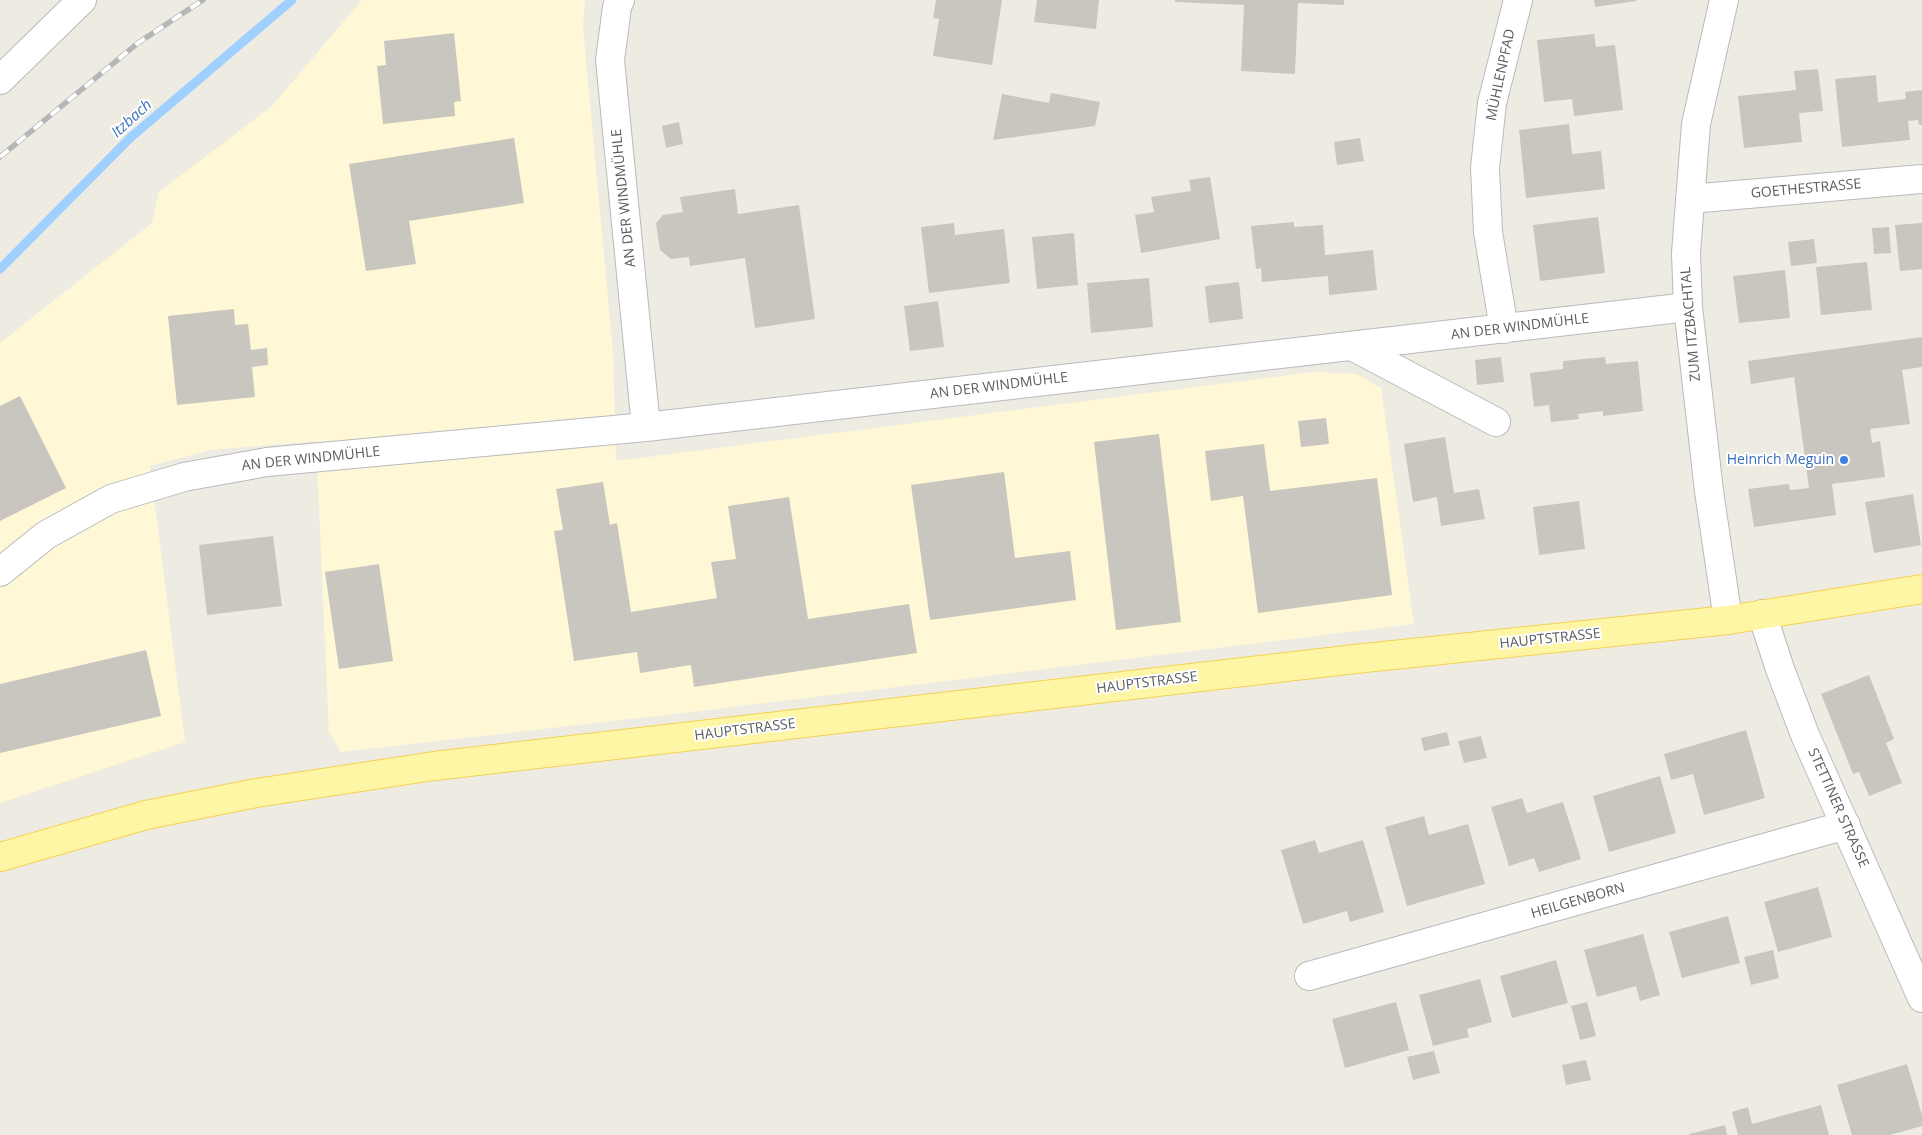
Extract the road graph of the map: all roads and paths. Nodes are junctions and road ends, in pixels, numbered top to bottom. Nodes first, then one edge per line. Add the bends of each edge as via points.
1 (82, 0) edge
2 (620, 0) edge
3 (1518, 0) edge
4 (1724, 0) edge
5 (0, 80) edge
6 (1922, 179) edge
7 (1690, 199) junction
8 (1688, 307) junction
9 (1504, 329) junction
10 (1352, 346) junction
11 (1496, 422) dead end
12 (646, 427) junction
13 (0, 572) edge
14 (1922, 589) edge
15 (1762, 614) junction
16 (1728, 620) junction
17 (1846, 825) junction
18 (0, 857) edge
19 (1309, 976) dead end
20 (1922, 998) edge

1 - 5 street
2 - 12 street, AN DER WINDMÜHLE via 610,60
3 - 9 street, MÜHLENPFAD via 1492,102 1486,168 1488,232
4 - 7 street, ZUM ITZBACHTAL via 1696,124
6 - 7 street, GOETHESTRASSE
7 - 8 street, ZUM ITZBACHTAL via 1686,253
8 - 9 street, AN DER WINDMÜHLE
8 - 16 street, ZUM ITZBACHTAL
9 - 10 street, AN DER WINDMÜHLE
10 - 11 street
10 - 12 street, AN DER WINDMÜHLE
12 - 13 street, AN DER WINDMÜHLE via 267,462 184,477 111,499 46,535
14 - 15 main road, HAUPTSTRASSE
15 - 16 main road, HAUPTSTRASSE
15 - 17 street, STETTINER STRASSE via 1805,735
16 - 18 main road, HAUPTSTRASSE via 443,765 256,793 146,815
17 - 19 street, HEILGENBORN
17 - 20 street, STETTINER STRASSE

